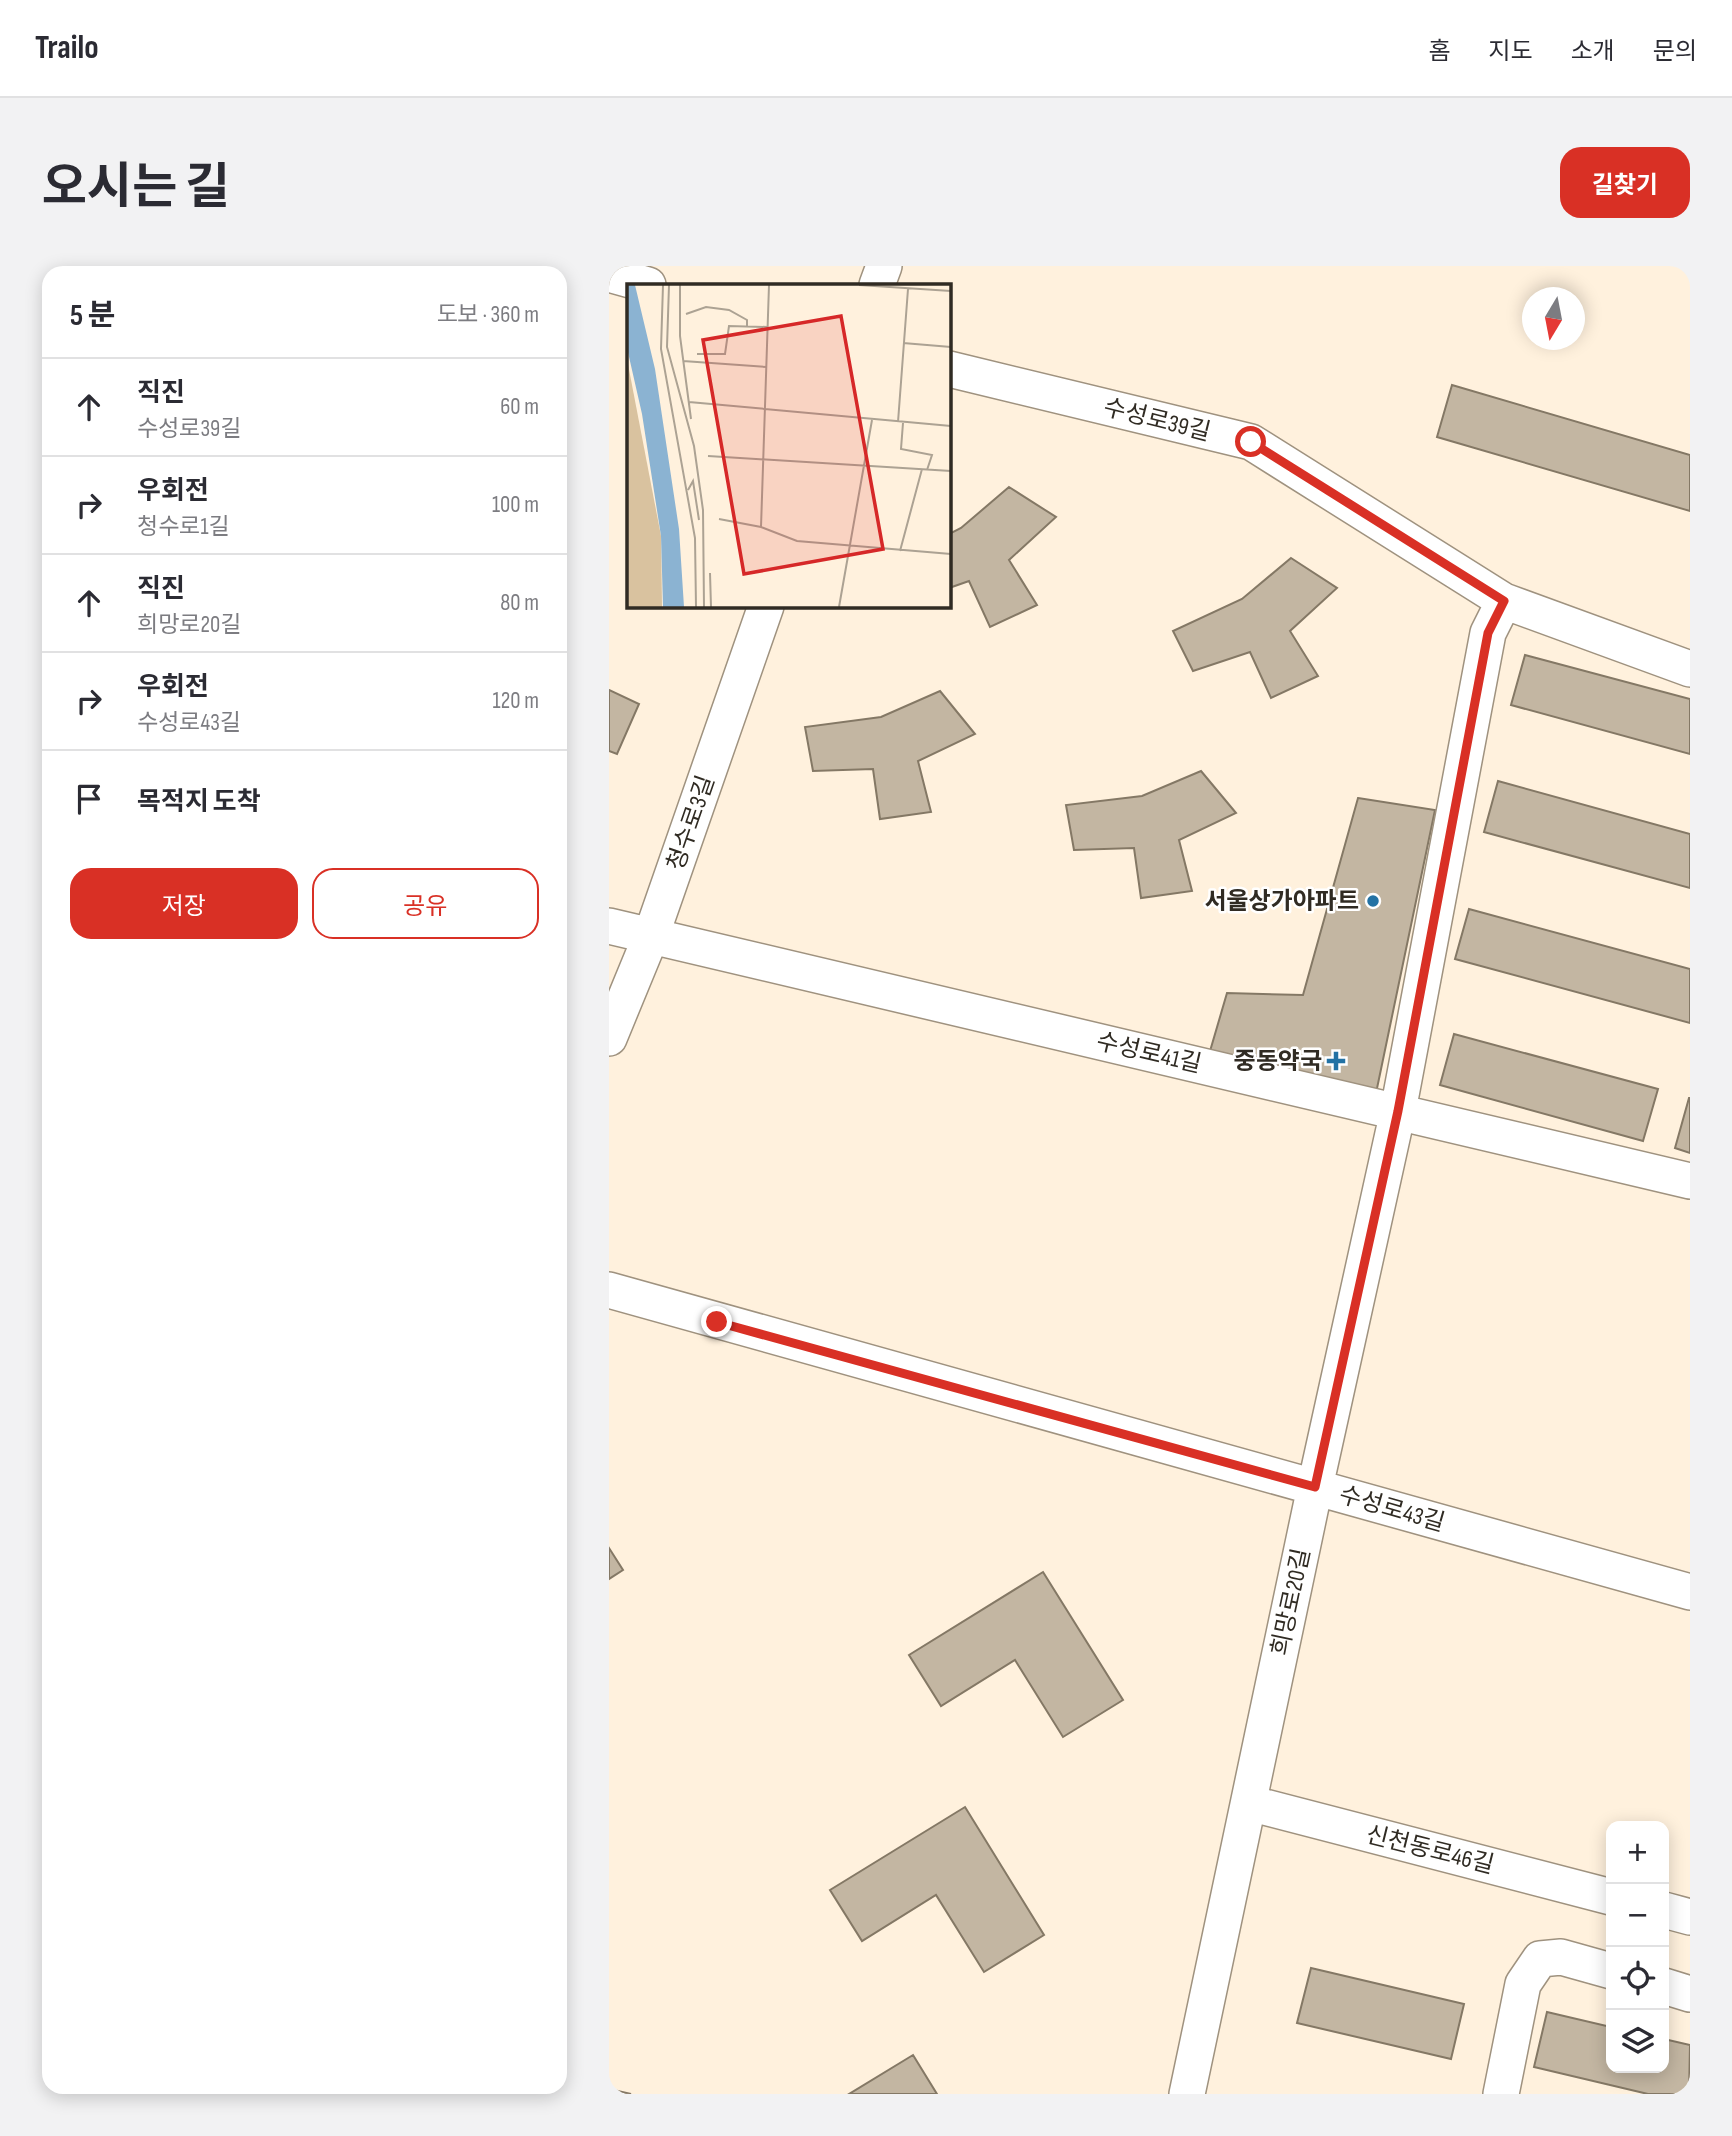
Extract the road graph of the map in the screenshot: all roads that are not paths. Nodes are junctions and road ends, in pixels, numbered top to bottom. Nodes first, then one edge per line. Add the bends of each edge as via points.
1 (884, 266) edge
2 (609, 274) edge
3 (644, 284) edge
4 (877, 284) edge
5 (950, 369) edge
6 (1504, 601) junction
7 (766, 607) edge
8 (1690, 669) edge
9 (609, 926) edge
10 (651, 936) junction
11 (609, 1038) edge
12 (1398, 1111) junction
13 (1690, 1181) edge
14 (609, 1290) edge
15 (1315, 1487) junction
16 (1690, 1592) edge
17 (1249, 1803) junction
18 (1606, 1896) edge
19 (1669, 1911) edge
20 (1690, 1917) edge
21 (1606, 1970) edge
22 (1669, 1988) edge
23 (1690, 1994) edge
24 (1187, 2094) edge
25 (1501, 2094) edge

1 - 4 street
2 - 3 street
5 - 6 street, 수성로39길 via 1251,442
6 - 8 street, 수성로39길
6 - 12 street, 희망로20길 via 1488,633
7 - 10 street, 청수로3길
9 - 10 street, 수성로41길
10 - 11 street, 청수로3길
10 - 12 street, 수성로41길
12 - 13 street, 수성로41길
12 - 15 street, 희망로20길
14 - 15 street, 수성로43길
15 - 16 street, 수성로43길
15 - 17 street, 희망로20길
17 - 18 street, 신천동로46길
17 - 24 street, 희망로20길
19 - 20 street
21 - 25 street via 1561,1957 1540,1959 1523,1984
22 - 23 street

